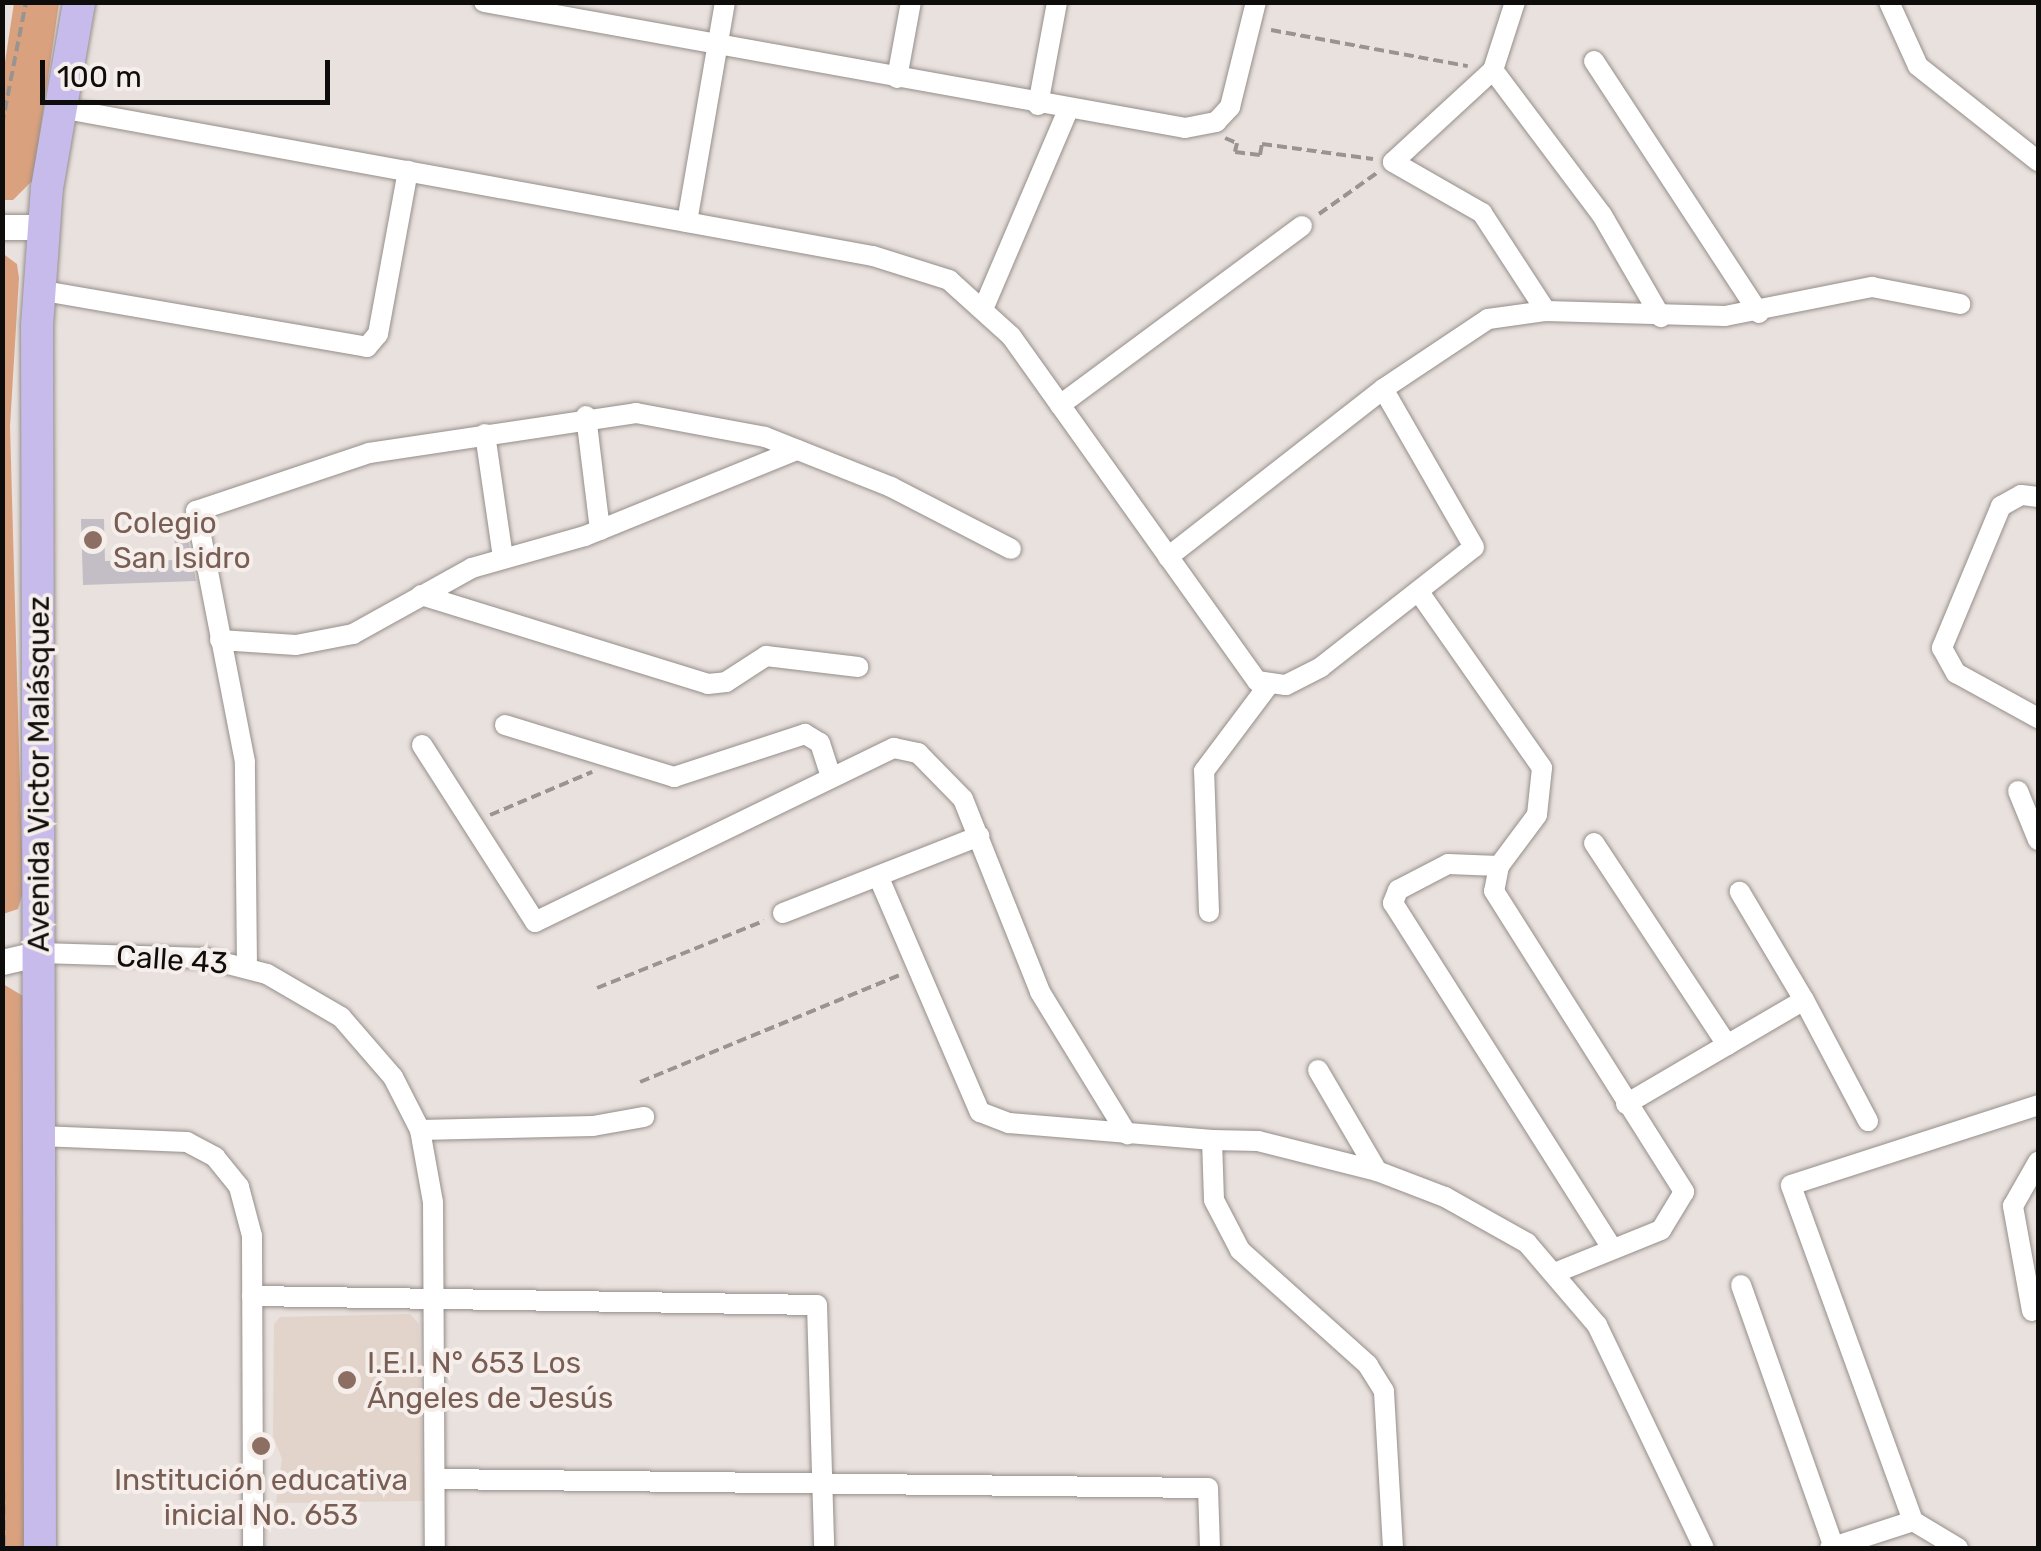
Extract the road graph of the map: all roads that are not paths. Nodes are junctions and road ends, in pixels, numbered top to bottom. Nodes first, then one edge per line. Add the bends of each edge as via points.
1 (78, 2) edge
2 (484, 2) edge
3 (726, 2) edge
4 (911, 2) edge
5 (1057, 2) edge
6 (1256, 2) edge
7 (1515, 2) edge
8 (1889, 2) edge
9 (538, 8) edge
10 (718, 46) junction
11 (1594, 61) dead end
12 (1493, 70) junction
13 (897, 78) junction
14 (1038, 105) junction
15 (60, 108) junction
16 (1068, 110) junction
17 (2038, 161) edge
18 (408, 171) junction
19 (687, 222) junction
20 (1302, 226) road end
21 (2, 227) edge
22 (43, 227) junction
23 (38, 290) junction
24 (1960, 304) dead end
25 (984, 307) junction
26 (1546, 311) junction
27 (1759, 312) junction
28 (1662, 317) junction
29 (1383, 389) junction
30 (1060, 405) junction
31 (586, 416) junction
32 (486, 434) junction
33 (796, 450) junction
34 (2038, 497) edge
35 (600, 530) junction
36 (1011, 550) dead end
37 (1168, 556) junction
38 (503, 558) junction
39 (1421, 594) junction
40 (421, 595) junction
41 (220, 640) junction
42 (858, 667) dead end
43 (1270, 682) junction
44 (2038, 718) edge
45 (505, 725) dead end
46 (422, 745) dead end
47 (831, 776) junction
48 (2018, 791) dead end
49 (979, 836) junction
50 (2038, 840) edge
51 (1594, 843) dead end
52 (1499, 866) junction
53 (879, 878) junction
54 (1740, 892) dead end
55 (1209, 912) dead end
56 (783, 913) road end
57 (2, 945) edge
58 (40, 953) junction
59 (2, 962) edge
60 (247, 967) junction
61 (1804, 1000) junction
62 (1728, 1045) junction
63 (1318, 1070) dead end
64 (1626, 1104) junction
65 (2038, 1105) edge
66 (644, 1117) dead end
67 (1868, 1121) dead end
68 (420, 1130) junction
69 (1126, 1134) junction
70 (40, 1136) junction
71 (1212, 1140) junction
72 (2038, 1162) edge
73 (1377, 1171) junction
74 (1611, 1247) junction
75 (1557, 1272) junction
76 (1741, 1286) dead end
77 (252, 1296) junction
78 (435, 1298) junction
79 (2032, 1311) dead end
80 (435, 1480) junction
81 (824, 1485) junction
82 (1913, 1521) junction
83 (40, 1548) edge
84 (253, 1548) edge
85 (434, 1548) edge
86 (824, 1548) edge
87 (1210, 1548) edge
88 (1393, 1548) edge
89 (1704, 1548) edge
90 (1832, 1548) edge
91 (1958, 1548) edge

1 - 15 main road, Avenida Victor Malásquez
2 - 9 street
3 - 10 street
4 - 13 street
5 - 14 street
6 - 16 street via 1233,100 1216,122 1184,128
7 - 12 street
8 - 17 street via 1918,66
9 - 10 street
10 - 13 street
10 - 19 street
11 - 27 street
12 - 26 street via 1393,162 1482,213
12 - 28 street via 1602,215
13 - 14 street
14 - 16 street
15 - 18 street
15 - 22 main road, Avenida Victor Malásquez
16 - 25 street
18 - 19 street
18 - 23 street via 378,334 366,347
19 - 25 street via 918,267
20 - 30 street
21 - 22 street
22 - 23 main road, Avenida Victor Malásquez
23 - 58 main road, Avenida Victor Malásquez
24 - 27 street via 1872,287
25 - 30 street
26 - 28 street
26 - 29 street via 1488,319
27 - 28 street
29 - 37 street
29 - 39 street via 1474,540
30 - 37 street
31 - 32 street
31 - 33 street via 684,418
31 - 35 street
32 - 38 street
32 - 41 street via 334,461 196,512
33 - 35 street
33 - 36 street via 931,506
34 - 44 street via 2021,495 2001,506 1942,648 1956,674
35 - 38 street
37 - 43 street via 1226,643 1258,681
38 - 40 street
39 - 43 street via 1321,668 1286,685
39 - 52 street via 1542,768 1536,814
40 - 41 street via 336,639
40 - 42 street via 708,684 726,682 766,656
41 - 60 street via 246,762
43 - 55 street via 1204,771
45 - 47 street via 682,777 805,734 820,743
46 - 47 street via 535,922
47 - 49 street via 894,748 918,753 950,778
48 - 50 street
49 - 53 street
49 - 69 street via 1040,992
51 - 62 street
52 - 64 street via 1494,891
52 - 74 street via 1448,864 1398,890 1393,903
53 - 56 street
53 - 69 street via 980,1112 1009,1123
54 - 61 street
57 - 58 street
58 - 59 street
58 - 60 street, Calle 43 via 184,956
58 - 70 main road, Avenida Victor Malásquez
60 - 68 street, Calle 43 via 304,992 356,1031 393,1077
61 - 62 street
61 - 67 street
62 - 64 street
63 - 73 street
64 - 74 street via 1685,1198 1661,1230
65 - 82 street via 1791,1185
66 - 68 street via 593,1126
68 - 78 street, Calle 43 via 434,1202
69 - 71 street
70 - 77 street via 161,1137 215,1157 250,1218
70 - 83 main road, Avenida Victor Malásquez
71 - 73 street via 1258,1141
71 - 88 street via 1214,1200 1240,1250 1368,1364 1384,1391
72 - 79 street via 2014,1206
73 - 75 street via 1499,1224
74 - 75 street
75 - 89 street via 1603,1337
76 - 90 street
77 - 78 street
77 - 84 street
78 - 80 street, Calle 43
78 - 81 street via 817,1304
80 - 81 street
80 - 85 street, Calle 43
81 - 86 street
81 - 87 street via 1208,1488
82 - 90 street
82 - 91 street

